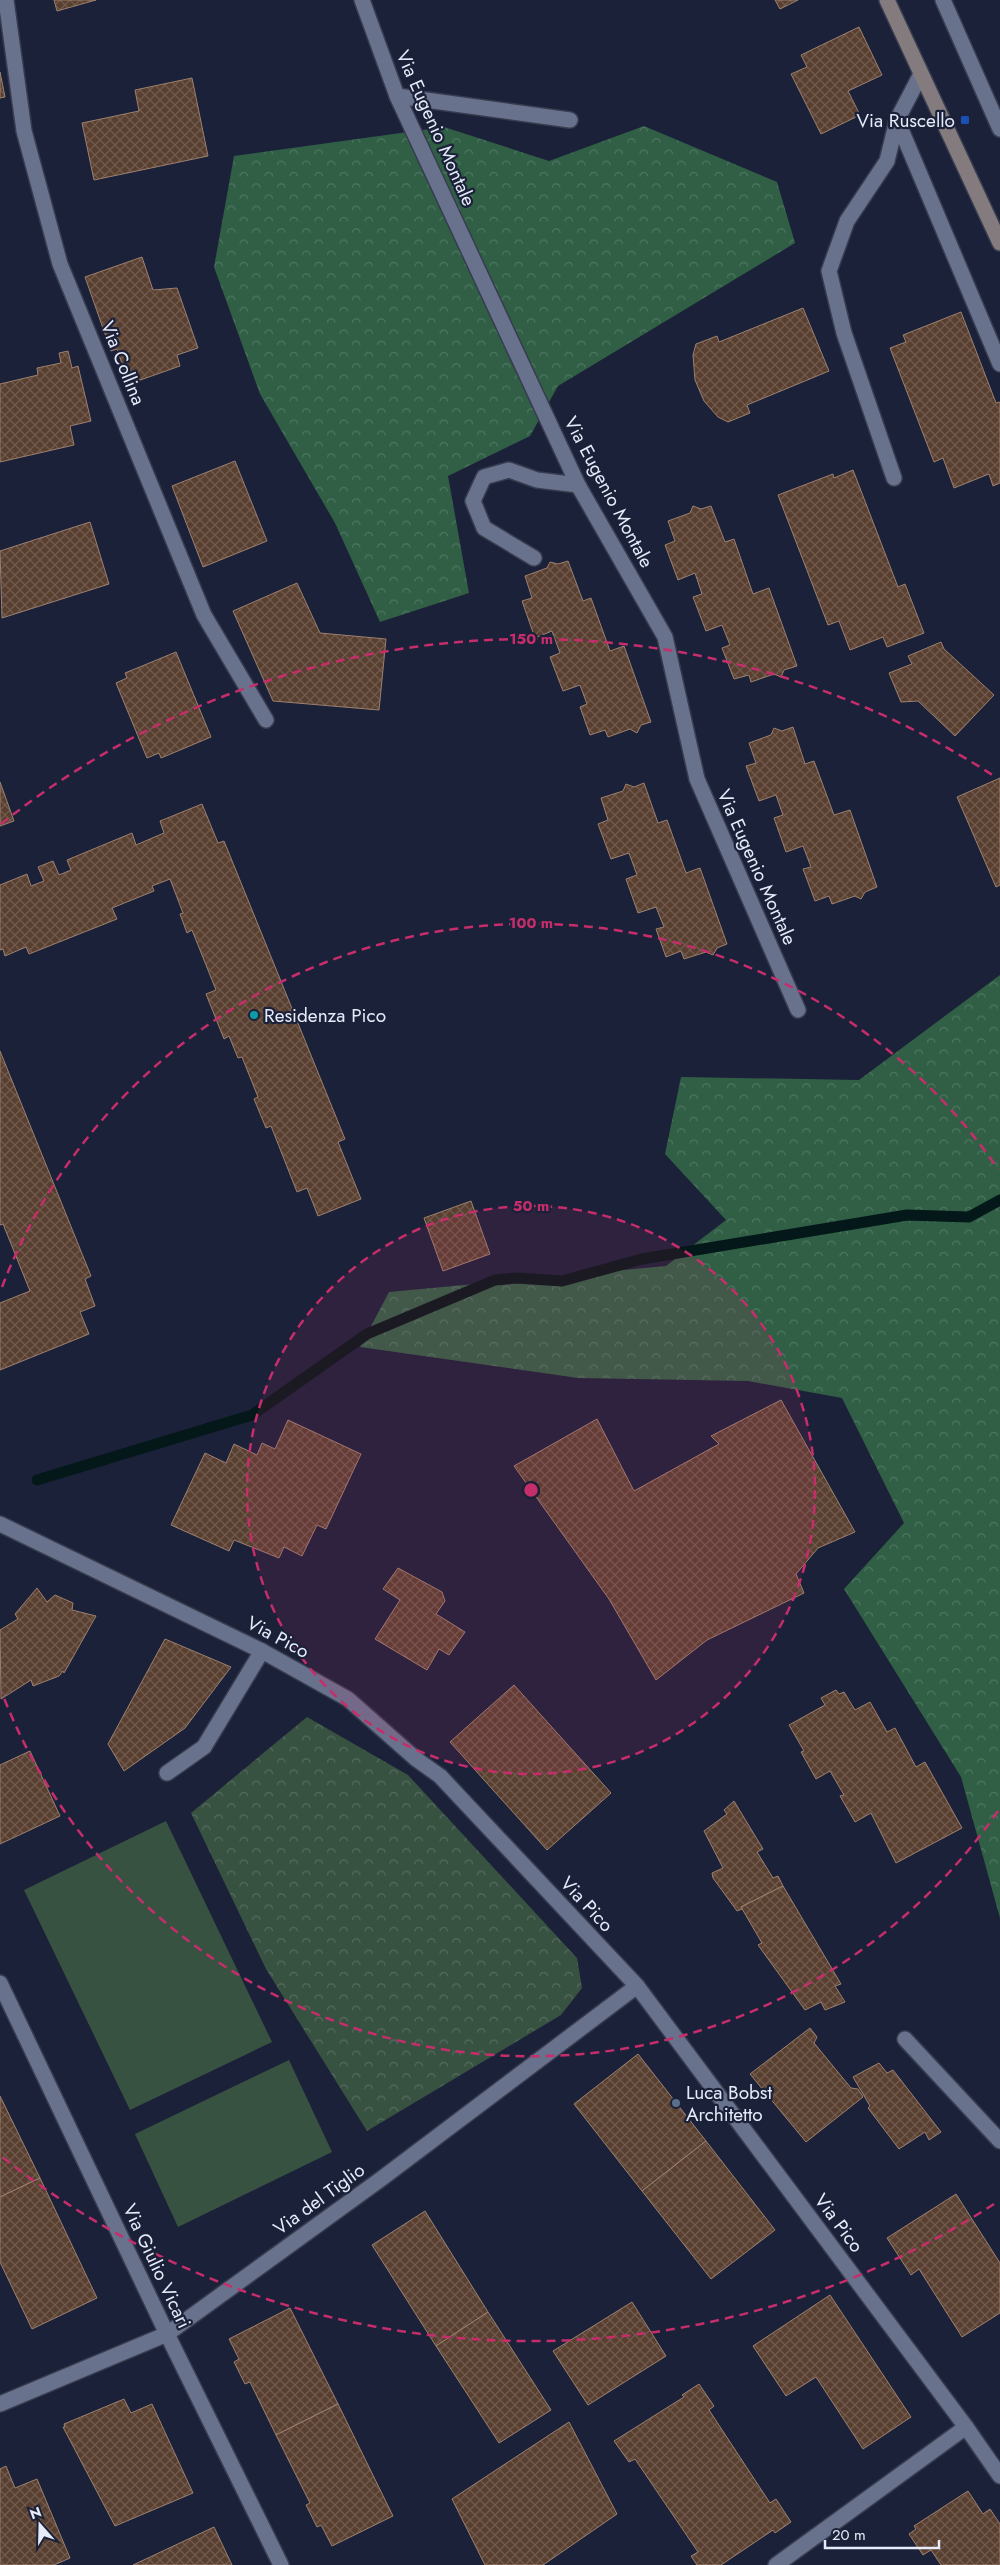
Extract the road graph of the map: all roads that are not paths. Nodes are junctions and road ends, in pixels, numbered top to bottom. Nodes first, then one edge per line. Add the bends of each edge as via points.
1 (6, 0) edge
2 (362, 0) edge
3 (887, 0) edge
4 (943, 0) edge
5 (921, 74) junction
6 (397, 96) junction
7 (570, 120) dead end
8 (897, 120) junction
9 (1000, 129) edge
10 (1000, 243) edge
11 (1000, 364) edge
12 (894, 478) dead end
13 (578, 485) junction
14 (534, 558) dead end
15 (266, 720) dead end
16 (798, 1010) dead end
17 (0, 1524) edge
18 (262, 1650) junction
19 (167, 1773) dead end
20 (0, 1984) edge
21 (637, 1986) junction
22 (905, 2039) dead end
23 (1000, 2141) edge
24 (167, 2334) junction
25 (0, 2404) edge
26 (966, 2427) junction
27 (1000, 2476) edge
28 (281, 2565) edge
29 (776, 2565) edge

1 - 15 street, Via Collina via 24,131 60,264 204,615
2 - 6 street, Via Eugenio Montale
3 - 5 main road
4 - 9 street
5 - 8 street
5 - 10 main road
6 - 7 street
6 - 13 street, Via Eugenio Montale
8 - 11 street
8 - 12 street via 887,161 847,221 828,271 844,332
13 - 14 street via 537,480 509,470 484,477 473,501 484,528
13 - 16 street, Via Eugenio Montale via 665,637 697,779
17 - 18 street, Via Pico
18 - 19 street via 204,1748
18 - 21 street, Via Pico via 348,1699 440,1776
20 - 24 street, Via Giulio Vicari
21 - 24 street, Via del Tiglio
21 - 26 street, Via Pico
22 - 23 street
24 - 25 street, Via del Tiglio
24 - 28 street, Via Giulio Vicari
26 - 27 street, Via Pico
26 - 29 street

